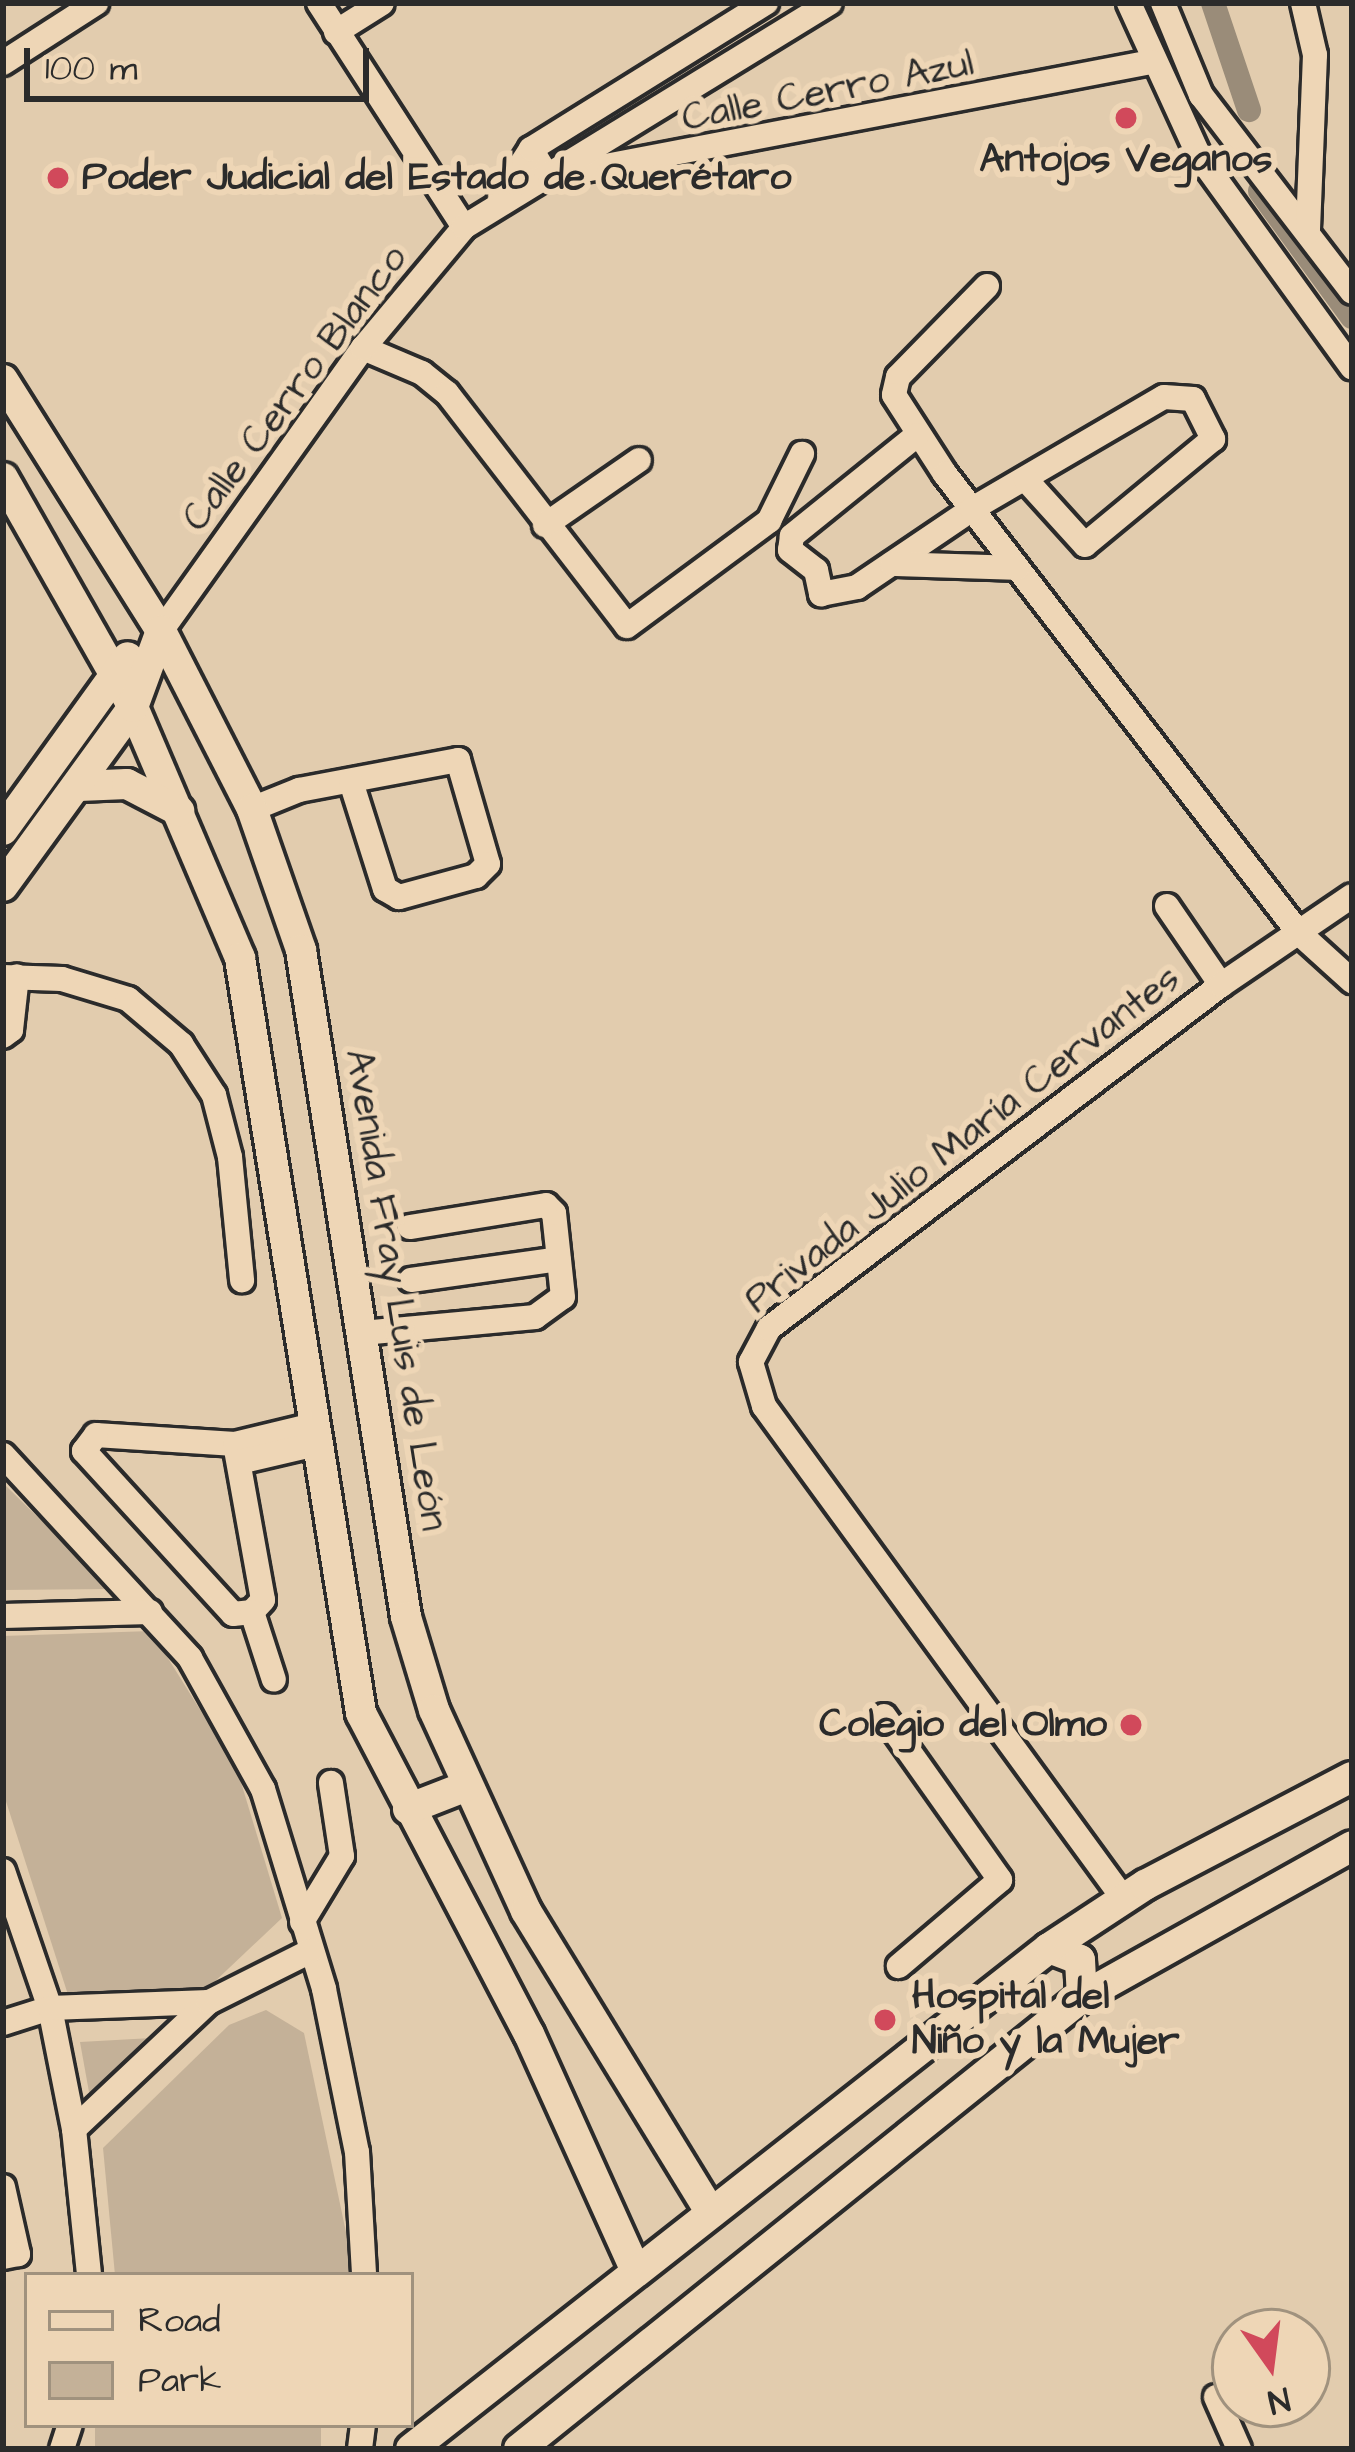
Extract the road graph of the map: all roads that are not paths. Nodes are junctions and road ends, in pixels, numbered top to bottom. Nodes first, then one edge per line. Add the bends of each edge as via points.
1 (96, 3) edge
2 (319, 3) edge
3 (382, 3) edge
4 (766, 3) edge
5 (830, 3) edge
6 (1129, 3) edge
7 (1162, 3) edge
8 (1304, 3) edge
9 (336, 32) junction
10 (1151, 62) junction
11 (3, 63) edge
12 (1201, 95) junction
13 (1174, 113) junction
14 (531, 149) junction
15 (548, 177) junction
16 (499, 199) junction
17 (464, 227) junction
18 (1308, 232) junction
19 (987, 286) dead end
20 (1352, 292) edge
21 (363, 348) junction
22 (1352, 367) edge
23 (3, 380) edge
24 (917, 436) junction
25 (802, 454) dead end
26 (639, 460) dead end
27 (3, 478) edge
28 (1026, 480) junction
29 (972, 508) junction
30 (545, 525) junction
31 (892, 564) junction
32 (1017, 568) junction
33 (160, 631) junction
34 (113, 669) junction
35 (134, 706) junction
36 (351, 782) junction
37 (80, 786) junction
38 (252, 809) junction
39 (179, 811) junction
40 (3, 830) edge
41 (3, 886) edge
42 (1352, 896) edge
43 (1167, 907) dead end
44 (1299, 933) junction
45 (10, 976) edge
46 (1352, 981) edge
47 (1221, 985) junction
48 (3, 1036) edge
49 (410, 1227) dead end
50 (559, 1259) junction
51 (242, 1280) dead end
52 (411, 1280) dead end
53 (362, 1333) junction
54 (315, 1435) junction
55 (237, 1453) junction
56 (3, 1454) edge
57 (150, 1612) junction
58 (252, 1612) junction
59 (3, 1616) edge
60 (274, 1680) dead end
61 (884, 1717) dead end
62 (1352, 1777) edge
63 (331, 1783) dead end
64 (467, 1786) junction
65 (408, 1809) junction
66 (1352, 1846) edge
67 (3, 1870) edge
68 (1123, 1898) junction
69 (302, 1922) junction
70 (1049, 1948) junction
71 (311, 1951) junction
72 (899, 1966) dead end
73 (1082, 1997) junction
74 (208, 2002) junction
75 (50, 2008) junction
76 (3, 2023) edge
77 (74, 2128) junction
78 (3, 2187) edge
79 (711, 2212) junction
80 (3, 2257) edge
81 (636, 2271) junction
82 (88, 2272) edge
83 (364, 2272) edge
84 (411, 2449) edge
85 (519, 2449) edge

1 - 11 street
2 - 9 street
3 - 9 street
4 - 14 street, Calle Cerro Blanco
5 - 15 street, Calle Cerro Blanco
6 - 10 street
7 - 12 street
8 - 18 street via 1316,55
9 - 17 street
10 - 13 street
10 - 15 street, Calle Cerro Azul
12 - 13 street
12 - 18 street
13 - 22 street
14 - 15 street
14 - 16 street, Calle Cerro Blanco
15 - 16 street, Calle Cerro Blanco
16 - 17 street, Calle Cerro Blanco
17 - 21 street, Calle Cerro Blanco
18 - 20 street
19 - 24 street via 898,377 893,394
21 - 30 street via 447,393
21 - 33 street, Calle Cerro Blanco
23 - 33 main road, Avenida Fray Luis de León
24 - 29 street
24 - 31 street via 792,536 790,550 816,570 821,594 857,587
25 - 30 street via 769,521 632,627
26 - 30 street
27 - 34 main road
28 - 28 street via 1085,544 1213,439 1192,399 1175,393
28 - 29 street
29 - 31 street
29 - 32 street
31 - 32 street
32 - 44 street
33 - 34 main road
33 - 35 main road
33 - 38 main road, Avenida Fray Luis de León
34 - 35 main road
34 - 40 main road
35 - 37 main road
35 - 39 main road
36 - 36 street via 385,889 399,897 476,876 488,864 458,760
36 - 38 street
37 - 39 main road via 127,784
37 - 41 main road
38 - 53 main road, Avenida Fray Luis de León via 301,950
39 - 54 main road via 251,999
42 - 44 street, Privada Julio María Cervantes
43 - 47 street
44 - 46 street
44 - 47 street, Privada Julio María Cervantes
45 - 48 street via 11,1030
45 - 51 street via 128,999 181,1044 214,1095 230,1156
47 - 68 street, Privada Julio María Cervantes via 769,1328 751,1362 764,1406
49 - 50 street via 546,1205
50 - 52 street
50 - 53 street via 563,1297 554,1310
53 - 64 main road, Avenida Fray Luis de León via 406,1617
54 - 55 street
54 - 65 main road via 346,1658 361,1713
55 - 58 street via 262,1600
55 - 58 street via 96,1435 84,1451 233,1614
56 - 57 street
57 - 59 street
57 - 69 street via 233,1727 263,1789
58 - 60 street
61 - 72 street via 1000,1880
62 - 68 main road
63 - 69 street via 342,1856
64 - 65 main road
64 - 79 main road, Avenida Fray Luis de León via 526,1911
65 - 81 main road via 529,2034
66 - 73 main road
67 - 75 street
68 - 70 main road
69 - 71 street
70 - 73 main road via 1080,1960
70 - 79 main road
71 - 74 street
71 - 83 street via 356,2152
73 - 85 main road
74 - 75 street
74 - 77 street
75 - 76 street
75 - 77 street
77 - 82 street
78 - 80 street via 18,2254
79 - 81 main road
81 - 84 main road

